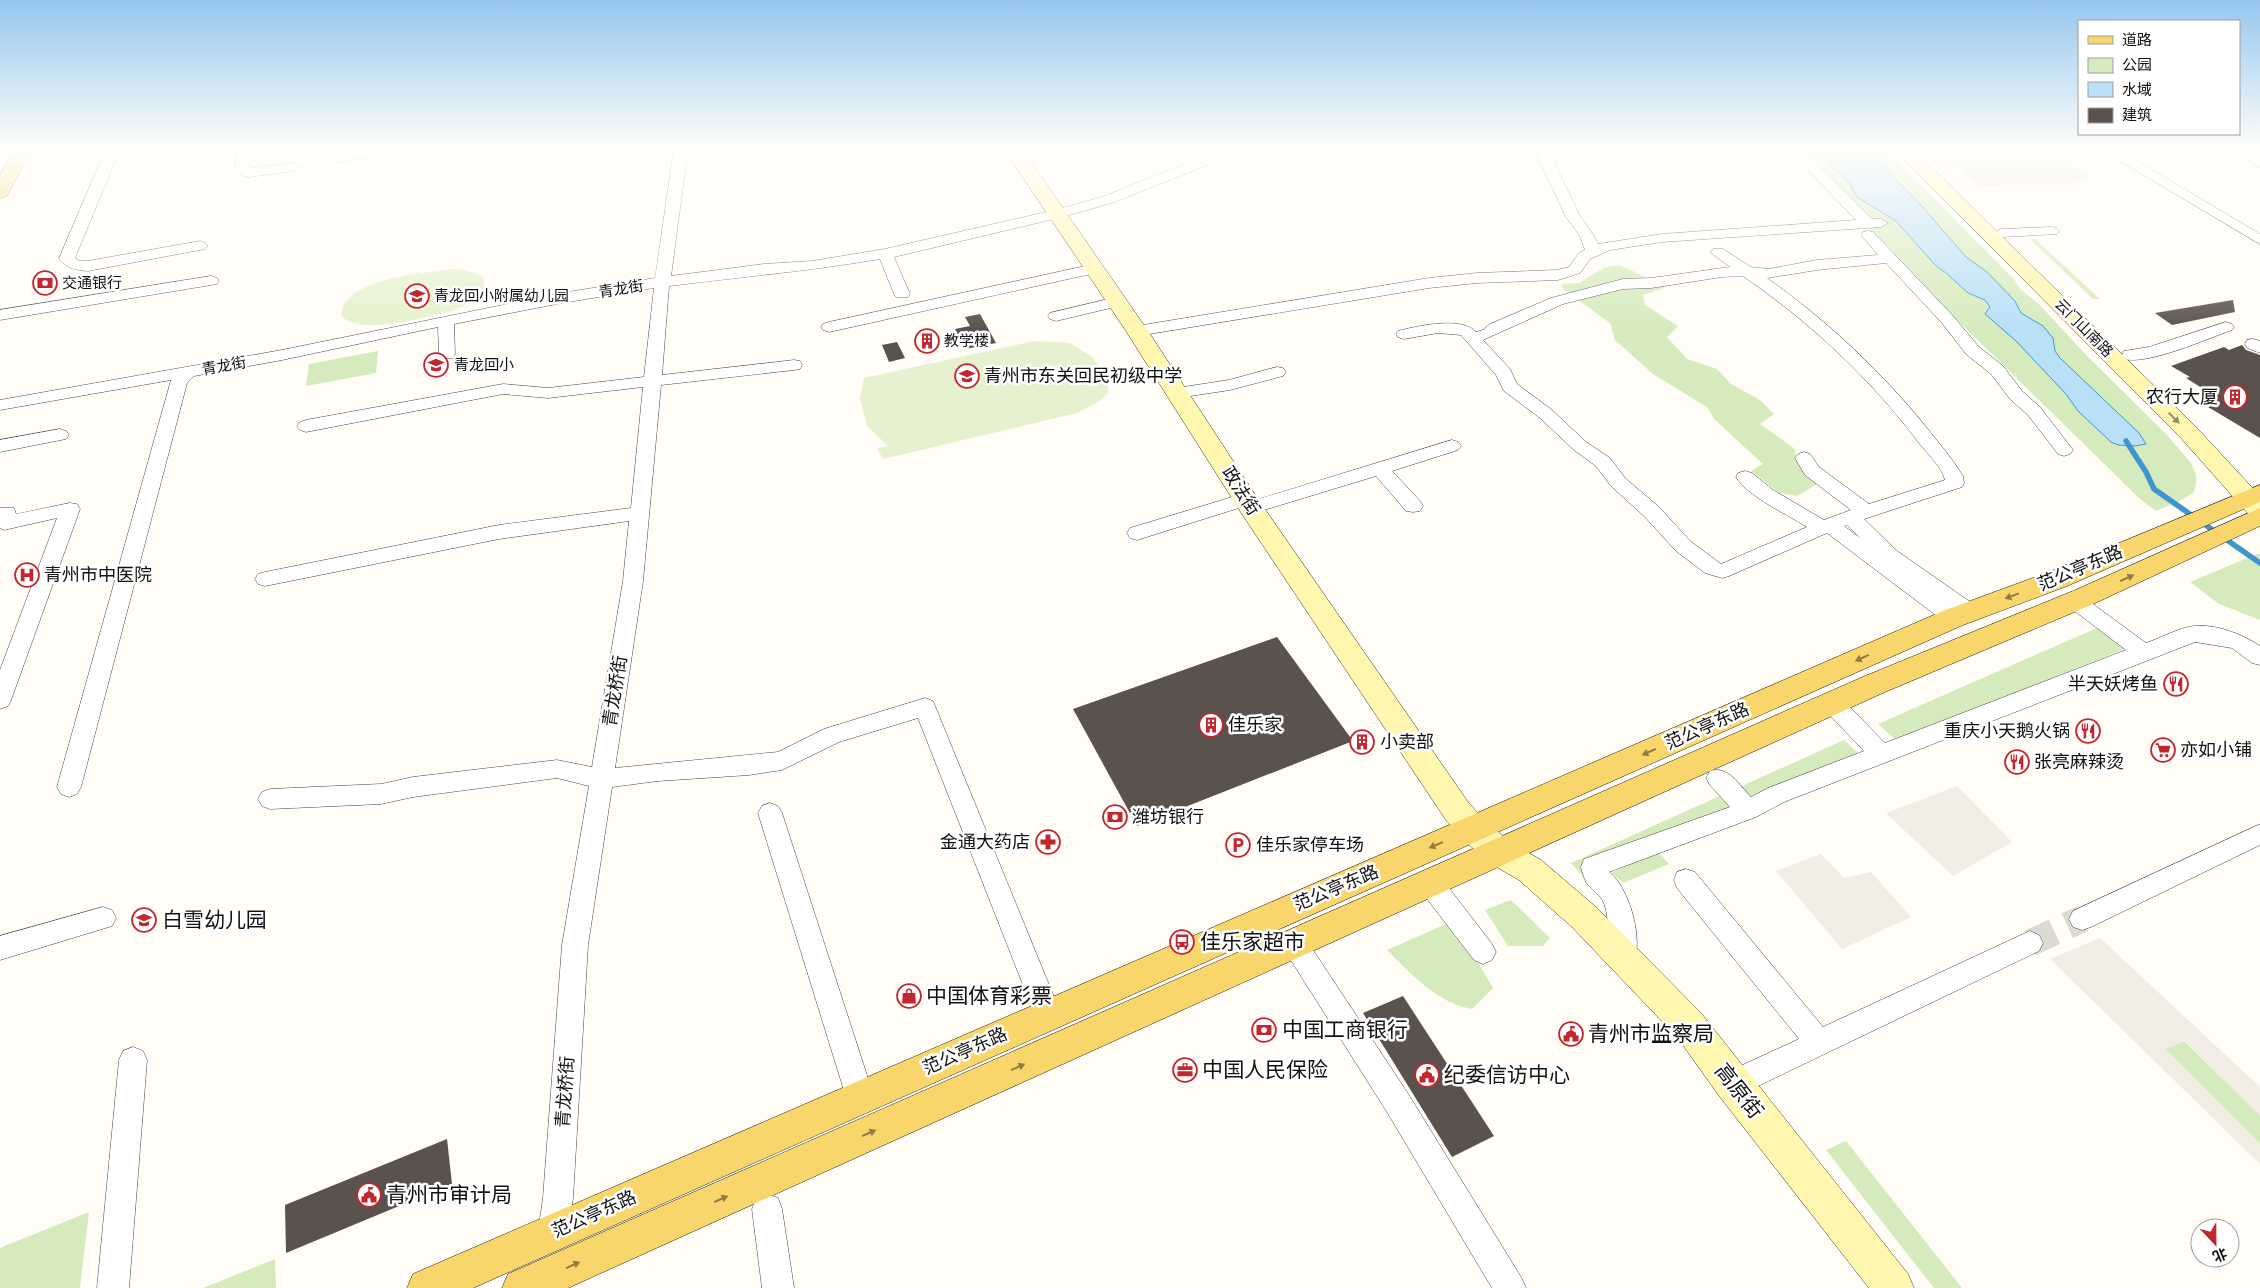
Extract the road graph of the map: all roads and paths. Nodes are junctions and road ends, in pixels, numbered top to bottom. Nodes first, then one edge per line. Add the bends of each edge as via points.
1 (88, 209) edge
2 (672, 209) edge
3 (1055, 209) edge
4 (1075, 209) edge
5 (1569, 209) edge
6 (1854, 209) edge
7 (1970, 209) edge
8 (1974, 209) edge
9 (2208, 209) edge
10 (1058, 214) junction
11 (1872, 227) junction
12 (2052, 231) dead end
13 (1996, 233) junction
14 (2260, 240) edge
15 (200, 246) dead end
16 (1593, 251) junction
17 (1718, 252) dead end
18 (885, 254) junction
19 (1890, 258) dead end
20 (1095, 269) junction
21 (1747, 271) junction
22 (211, 281) dead end
23 (662, 282) junction
24 (902, 294) dead end
25 (1117, 302) junction
26 (0, 315) edge
27 (1056, 316) dead end
28 (446, 322) junction
29 (829, 327) dead end
30 (2226, 327) dead end
31 (1137, 331) junction
32 (1404, 334) dead end
33 (1474, 338) junction
34 (447, 354) dead end
35 (2130, 355) junction
36 (794, 365) dead end
37 (188, 372) junction
38 (1276, 372) dead end
39 (653, 381) junction
40 (1177, 393) junction
41 (0, 406) edge
42 (306, 426) dead end
43 (60, 435) dead end
44 (0, 446) edge
45 (1452, 446) dead end
46 (2064, 450) dead end
47 (1804, 458) dead end
48 (1379, 468) junction
49 (1744, 478) dead end
50 (2258, 501) edge
51 (1248, 503) junction
52 (1413, 506) dead end
53 (640, 513) junction
54 (0, 514) edge
55 (1859, 515) junction
56 (1826, 527) junction
57 (1137, 533) dead end
58 (2226, 533) junction
59 (2260, 539) edge
60 (265, 579) dead end
61 (2071, 593) junction
62 (1961, 614) junction
63 (2144, 652) junction
64 (2260, 657) edge
65 (2, 692) edge
66 (1832, 703) junction
67 (1881, 754) junction
68 (1718, 778) dead end
69 (601, 779) junction
70 (69, 787) dead end
71 (270, 799) dead end
72 (1748, 810) junction
73 (770, 813) dead end
74 (1473, 829) junction
75 (2258, 835) dead end
76 (1499, 852) junction
77 (1686, 880) dead end
78 (1430, 882) junction
79 (103, 918) dead end
80 (2082, 918) tunnel mouth
81 (1294, 943) junction
82 (2030, 943) tunnel mouth
83 (0, 948) edge
84 (1483, 952) dead end
85 (1624, 957) junction
86 (1048, 1014) junction
87 (1819, 1043) junction
88 (133, 1060) dead end
89 (1733, 1084) junction
90 (860, 1098) junction
91 (767, 1208) dead end
92 (554, 1232) junction
93 (526, 1287) edge
94 (113, 1288) edge
95 (427, 1288) edge
96 (778, 1288) edge
97 (1510, 1288) edge
98 (1894, 1288) edge

1 - 15 street via 67,259 75,265 88,266
2 - 23 street, 青龙桥街
3 - 10 street, 政法街
4 - 10 street, 青龙街
5 - 16 street
6 - 11 street
7 - 13 street, 云门山南路
8 - 13 street, 云门山南路
9 - 14 street
10 - 18 street, 青龙街
10 - 20 street, 政法街
11 - 16 street via 1662,238 1606,246
11 - 46 street via 1972,350 1997,370
12 - 13 street
13 - 35 street, 云门山南路
13 -> 50 street, 云门山南路
16 - 31 street via 1584,256 1575,270 1558,275 1429,283
17 - 21 street
18 - 23 street, 青龙街 via 812,266
18 - 24 street
19 - 21 street via 1817,265 1769,274
20 - 25 street, 政法街
20 - 29 street
21 - 33 street via 1623,284 1557,301
21 - 55 street via 1858,361 1912,421 1954,476 1955,483
22 - 26 street
23 - 28 street, 青龙街
23 - 39 street, 青龙桥街
25 - 27 street
25 - 31 street, 政法街
28 - 34 street
28 - 37 street, 青龙街
30 - 35 street via 2152,352
31 - 40 street, 政法街
32 - 33 street via 1438,328 1466,331
33 - 56 street via 1504,373 1510,387 1603,462 1618,482 1683,546 1712,568 1722,571
35 - 50 street, 云门山南路 via 2230,452
36 - 39 street
37 - 41 street, 青龙街
37 - 70 street via 179,382
38 - 40 street via 1230,385
39 - 42 street via 548,393 503,389
39 - 53 street, 青龙桥街
40 - 51 street, 政法街
43 - 44 street
45 - 48 street
47 - 55 street via 1812,470
48 - 51 street
48 - 52 street
49 - 56 street via 1764,493
50 - 58 main road, 范公亭东路
50 - 61 main road, 范公亭东路 via 2202,516
51 - 57 street
51 - 74 street, 政法街 via 1453,805
53 - 60 street via 499,532
53 - 69 street, 青龙桥街 via 633,581
54 - 65 street via 7,513 4,523 70,509
55 - 56 street
55 - 62 street via 1890,556
56 - 62 street
58 - 59 main road
61 -> 58 main road, 范公亭东路
61 -> 62 main road, 范公亭东路
61 - 63 street
61 - 66 main road, 范公亭东路
62 -> 74 main road, 范公亭东路
63 - 64 street via 2194,634 2238,642
63 - 67 street
66 - 67 street
66 - 76 main road, 范公亭东路
67 - 72 street via 1776,795
68 - 72 street
69 - 71 street via 557,769 381,794
69 - 86 street via 782,761 832,734 925,707
69 - 92 street, 青龙桥街 via 575,945
72 - 85 street via 1593,868 1596,876 1607,882 1614,893
73 - 90 street
74 - 76 street, 政法街
74 -> 86 main road, 范公亭东路
75 - 80 street
76 - 78 main road, 范公亭东路
76 - 85 street, 高原街 via 1523,865 1549,886
77 - 87 street
78 - 81 main road, 范公亭东路
78 - 84 street
79 - 83 street
93 -> 81 main road, 范公亭东路
81 - 97 street via 1397,1102
82 - 87 street
85 - 89 street, 高原街 via 1689,1025
86 - 90 main road, 范公亭东路
87 - 89 street
88 - 94 street
89 - 98 street, 高原街
90 - 92 main road, 范公亭东路
91 - 96 street
92 - 93 street
92 - 95 main road, 范公亭东路

